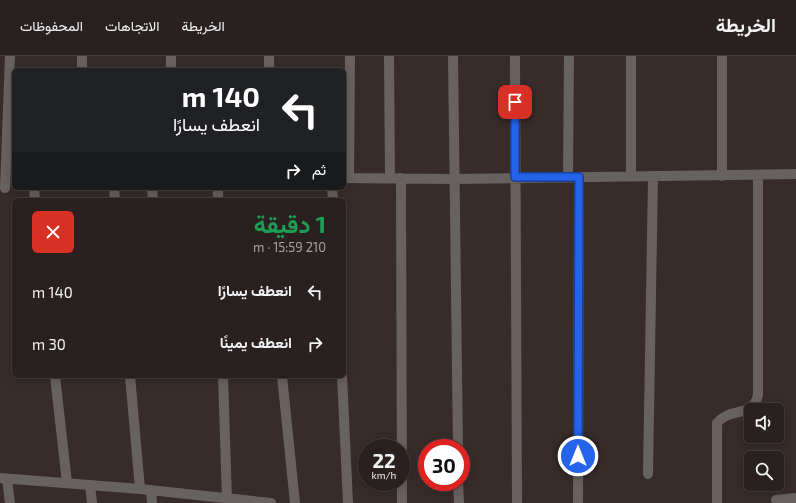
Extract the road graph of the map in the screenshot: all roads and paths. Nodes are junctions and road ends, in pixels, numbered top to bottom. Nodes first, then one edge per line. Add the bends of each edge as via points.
1 (10, 56) edge
2 (82, 56) edge
3 (171, 56) edge
4 (268, 56) edge
5 (350, 56) edge
6 (389, 56) edge
7 (453, 56) edge
8 (515, 56) edge
9 (569, 56) edge
10 (631, 56) edge
11 (722, 56) edge
12 (82, 68) edge
13 (171, 68) edge
14 (268, 68) edge
15 (796, 174) edge
16 (758, 175) junction
17 (631, 176) junction
18 (653, 176) junction
19 (722, 176) junction
20 (515, 177) junction
21 (568, 177) junction
22 (579, 177) junction
23 (347, 178) edge
24 (390, 178) junction
25 (401, 178) junction
26 (454, 179) junction
27 (6, 188) edge
28 (55, 378) edge
29 (130, 378) edge
30 (223, 378) edge
31 (282, 378) edge
32 (342, 378) edge
33 (458, 439) edge
34 (648, 474) dead end
35 (4, 479) edge
36 (67, 484) junction
37 (90, 485) junction
38 (140, 489) junction
39 (151, 490) junction
40 (458, 491) edge
41 (796, 498) edge
42 (210, 500) edge
43 (227, 500) junction
44 (776, 500) dead end
45 (10, 503) edge
46 (92, 503) edge
47 (152, 503) edge
48 (269, 503) edge
49 (295, 503) edge
50 (348, 503) edge
51 (402, 503) edge
52 (459, 503) edge
53 (517, 503) edge
54 (578, 503) edge
55 (717, 503) edge

1 - 27 street
2 - 12 street
3 - 13 street
4 - 14 street
5 - 23 street
6 - 24 street
7 - 26 street
8 - 20 street
9 - 21 street
10 - 17 street
11 - 19 street
15 - 16 street
16 - 19 street
16 - 55 street via 758,395 756,404 750,409 729,414 717,423
17 - 18 street
17 - 22 street
18 - 19 street
18 - 34 street
20 - 21 street
20 - 26 street
20 - 53 street
21 - 22 street
22 - 54 street
23 - 24 street
24 - 25 street
25 - 26 street
25 - 51 street
26 - 33 street
28 - 36 street
29 - 38 street
30 - 43 street
31 - 49 street
32 - 50 street
35 - 36 street
35 - 45 street
36 - 37 street
37 - 38 street
37 - 46 street
38 - 39 street
39 - 42 street
39 - 47 street
40 - 52 street
41 - 44 street
42 - 43 street
43 - 48 street

